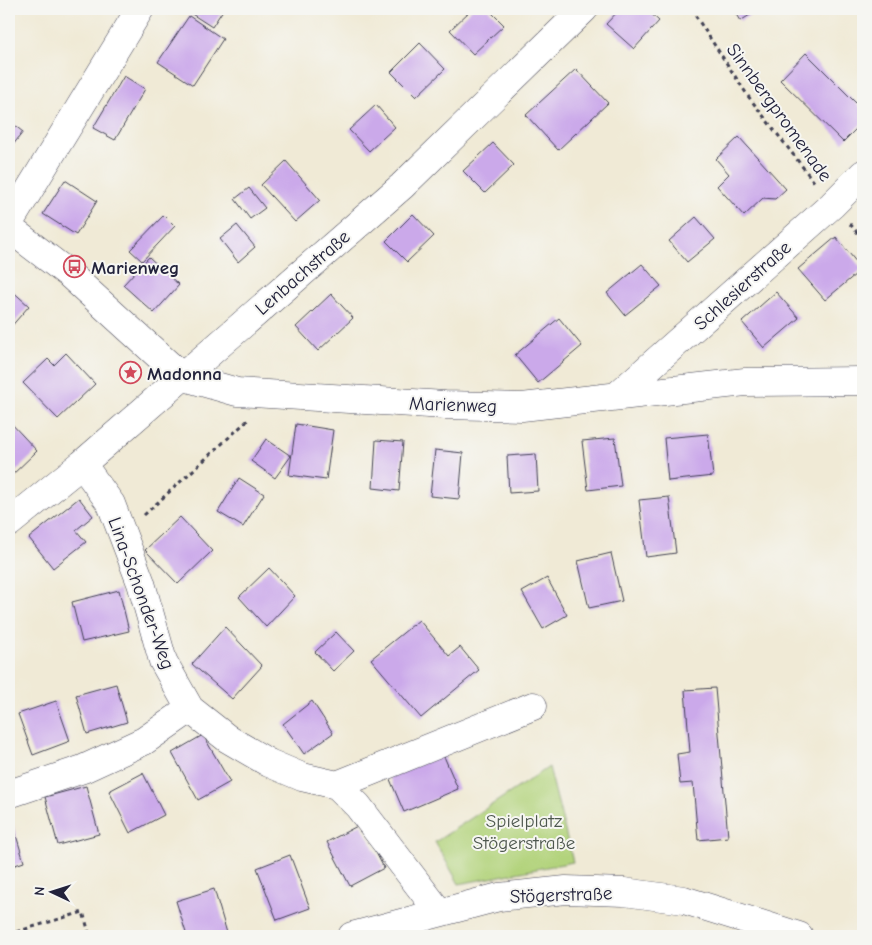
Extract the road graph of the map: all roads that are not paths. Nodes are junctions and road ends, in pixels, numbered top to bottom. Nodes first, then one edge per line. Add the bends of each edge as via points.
1 (140, 9) edge
2 (584, 9) edge
3 (863, 174) edge
4 (9, 223) edge
5 (9, 228) edge
6 (181, 376) junction
7 (863, 381) edge
8 (619, 394) junction
9 (82, 464) junction
10 (9, 523) edge
11 (533, 706) dead end
12 (190, 709) junction
13 (337, 785) junction
14 (9, 794) edge
15 (439, 912) junction
16 (352, 936) edge
17 (799, 936) edge

1 - 4 street
2 - 6 street, Lenbachstraße via 402,186
3 - 8 street, Schlesierstraße
5 - 6 street, Marienweg via 68,274
6 - 8 street, Marienweg via 237,392 445,405 522,407
6 - 9 street, Lenbachstraße
7 - 8 street, Marienweg via 745,382
9 - 10 street, Lenbachstraße
9 - 12 street, Lina-Schonder-Weg via 111,504 141,584 163,661
11 - 13 street
12 - 13 street, Lina-Schonder-Weg via 228,739 269,763
12 - 14 street via 144,741 83,770
13 - 15 street via 358,806
15 - 16 street, Stögerstraße
15 - 17 street, Stögerstraße via 499,897 566,890 624,892 684,900

